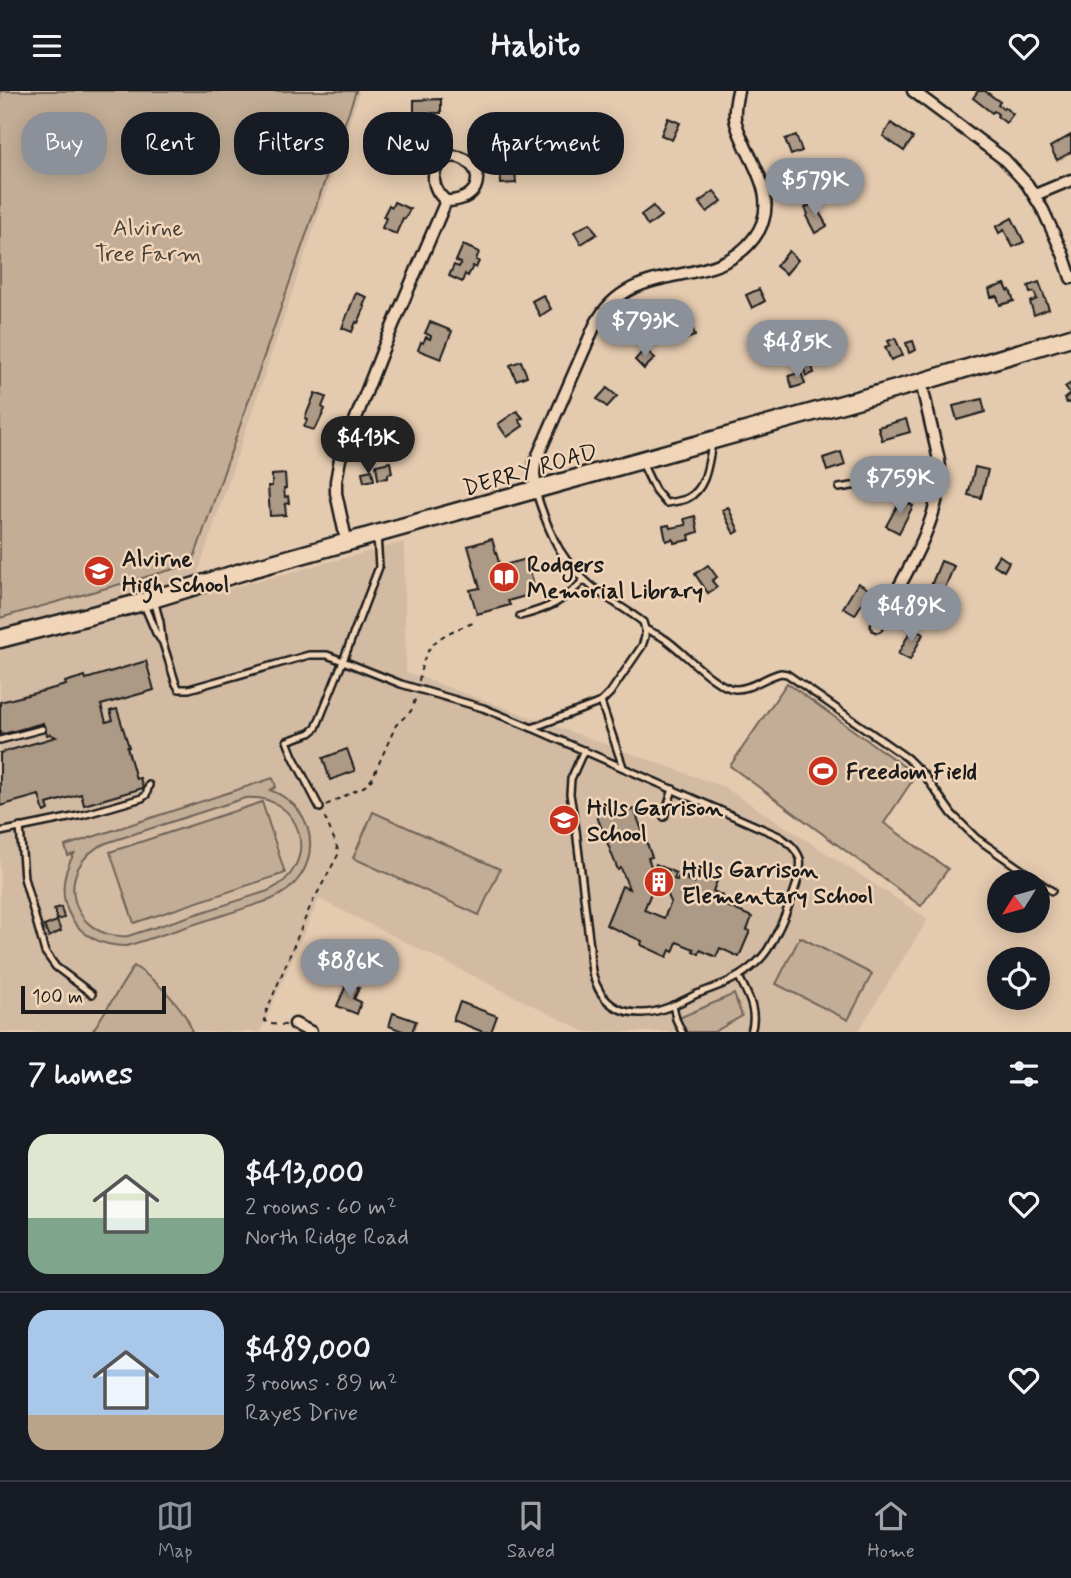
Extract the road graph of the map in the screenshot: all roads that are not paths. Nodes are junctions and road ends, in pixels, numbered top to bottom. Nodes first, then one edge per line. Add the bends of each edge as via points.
1 (738, 91) edge
2 (913, 91) edge
3 (1071, 180) edge
4 (1035, 195) junction
5 (446, 201) junction
6 (1071, 278) edge
7 (1071, 337) edge
8 (921, 382) junction
9 (713, 441) junction
10 (641, 461) junction
11 (941, 471) junction
12 (839, 488) dead end
13 (536, 491) junction
14 (377, 535) junction
15 (347, 544) junction
16 (584, 580) junction
17 (148, 600) junction
18 (520, 616) dead end
19 (877, 626) dead end
20 (645, 629) junction
21 (0, 639) edge
22 (162, 640) junction
23 (343, 661) junction
24 (601, 702) junction
25 (532, 728) junction
26 (42, 729) dead end
27 (0, 740) edge
28 (584, 751) junction
29 (623, 767) junction
30 (149, 785) dead end
31 (673, 789) junction
32 (320, 808) road end
33 (664, 817) dead end
34 (20, 828) junction
35 (0, 832) edge
36 (1052, 891) dead end
37 (739, 977) junction
38 (92, 994) dead end
39 (673, 1005) junction
40 (295, 1024) road end
41 (311, 1032) edge
42 (681, 1032) edge
43 (751, 1032) edge

1 - 13 street via 735,118 765,193 762,224 734,257 636,285 608,305 535,462
2 - 4 street via 1004,159
3 - 4 street
4 - 6 street
5 - 5 street via 469,195 476,185 476,171 466,159 451,156 435,170 434,184
5 - 15 street via 340,459 336,493
7 - 8 main road, DERRY ROAD
8 - 9 main road, DERRY ROAD
8 - 11 street
9 - 10 main road, DERRY ROAD
9 - 10 lane via 700,489 687,499 666,503
10 - 13 main road, DERRY ROAD
11 - 12 lane
11 - 19 street via 924,535
13 - 14 main road, DERRY ROAD
13 - 16 lane via 559,550
14 - 15 main road, DERRY ROAD
14 - 23 lane via 379,567
15 - 17 main road, DERRY ROAD
16 - 18 lane via 560,601
16 - 20 lane via 635,615
17 - 21 main road, DERRY ROAD
17 - 22 lane via 160,622
17 - 22 lane via 151,624
20 - 24 lane via 642,646
20 - 36 lane via 666,639 727,687 736,689 787,674 907,758 976,838
22 - 23 lane via 176,684 184,690 309,655
23 - 25 lane
23 - 32 lane via 316,728 287,741
24 - 25 lane
24 - 29 lane
25 - 28 lane
26 - 27 lane
28 - 29 lane
28 - 39 lane via 571,779 570,794 595,986 620,1009 643,1013
29 - 31 lane
30 - 34 lane via 142,798
31 - 33 lane
31 - 37 lane via 779,836 796,851 800,876 771,945
34 - 35 lane
34 - 38 lane via 24,878 45,952
37 - 39 lane
37 - 43 lane via 753,1008
39 - 42 lane
40 - 41 street

